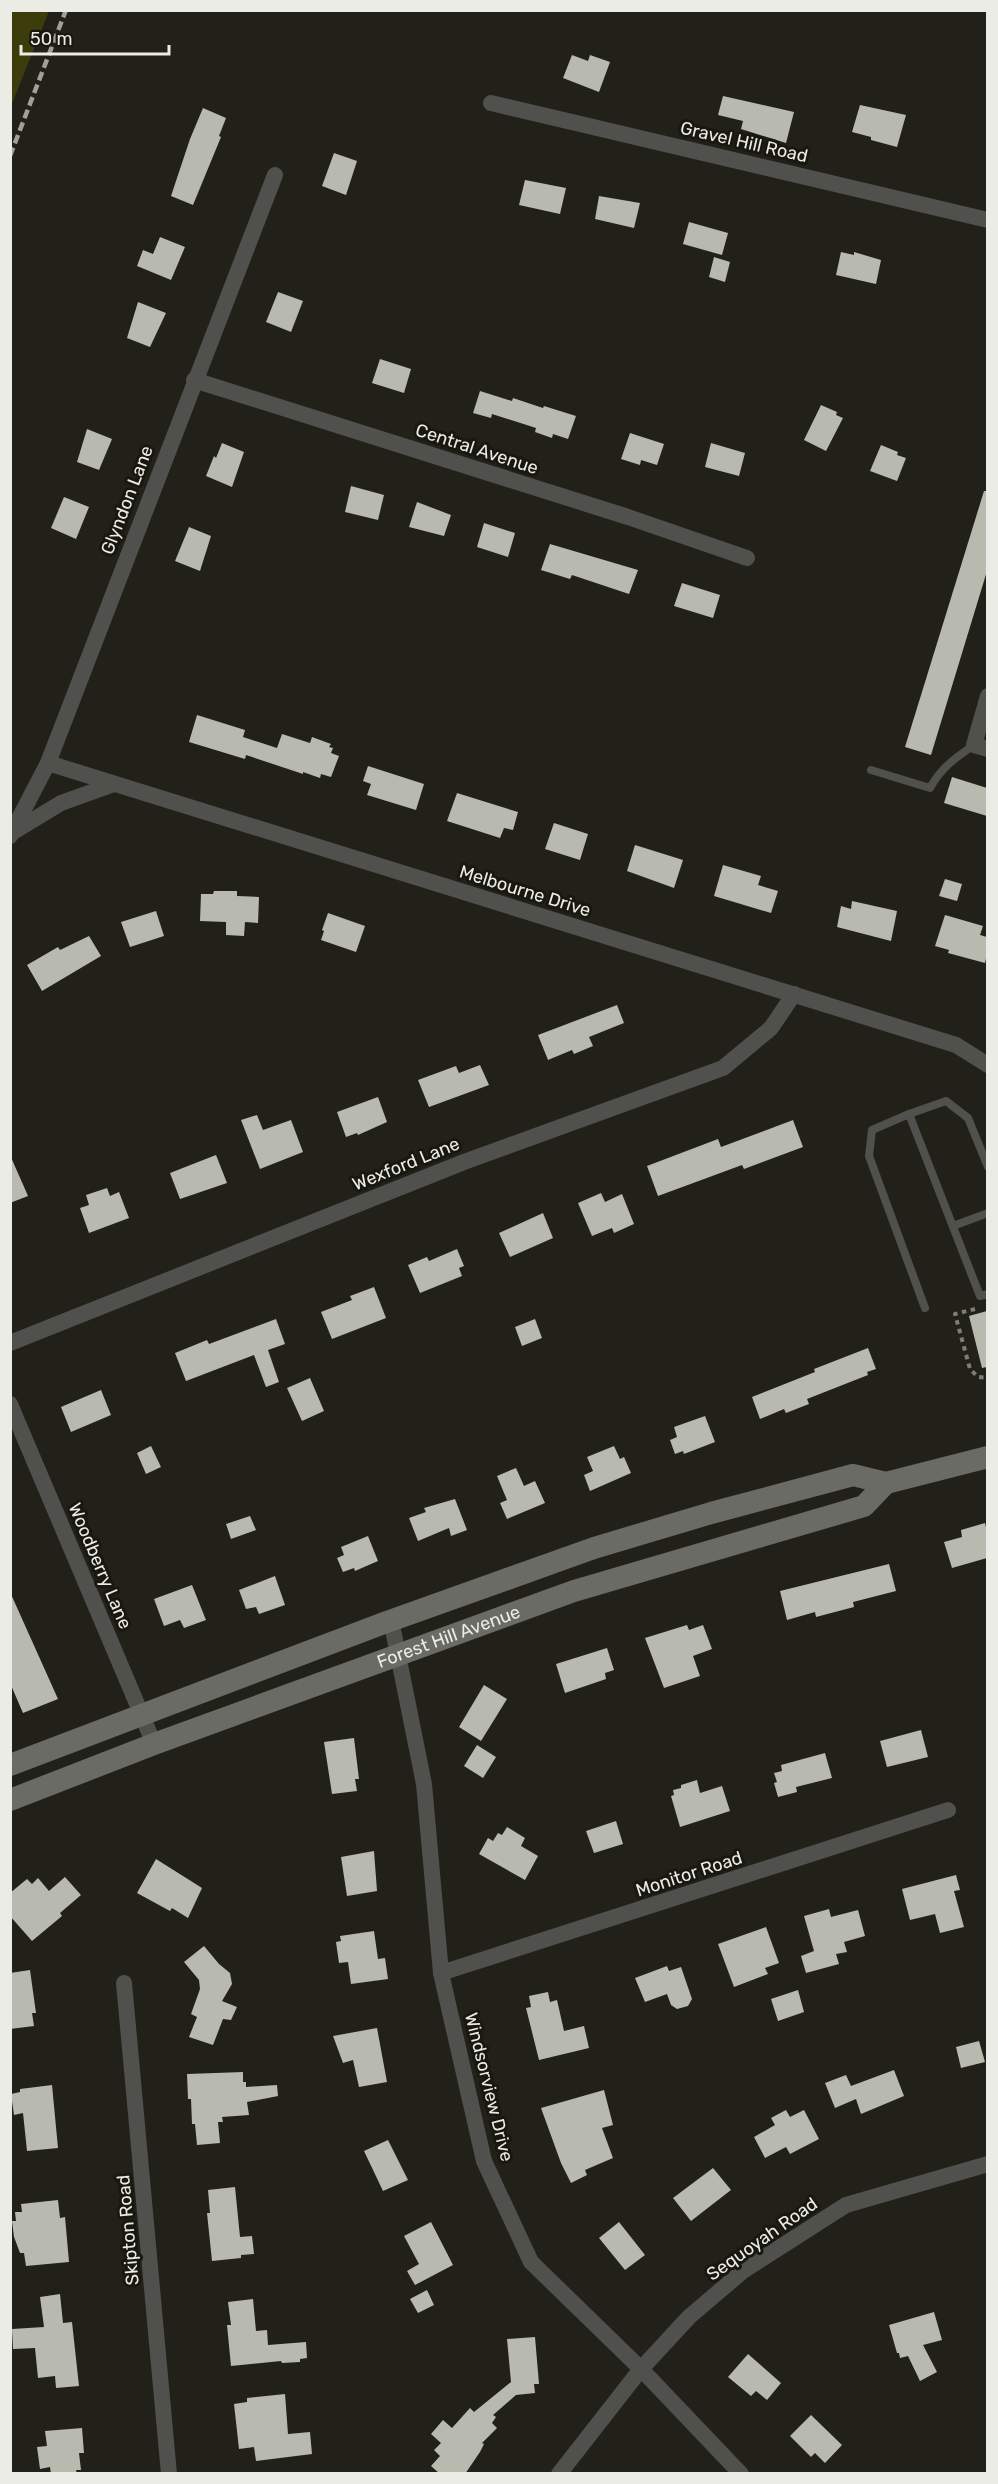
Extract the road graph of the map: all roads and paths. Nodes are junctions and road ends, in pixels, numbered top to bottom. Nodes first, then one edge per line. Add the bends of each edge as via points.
1 (491, 103) dead end
2 (274, 175) dead end
3 (987, 220) edge
4 (194, 380) junction
5 (747, 558) dead end
6 (987, 696) edge
7 (980, 747) edge
8 (48, 763) junction
9 (871, 770) dead end
10 (114, 784) junction
11 (12, 834) edge
12 (794, 994) junction
13 (987, 1065) edge
14 (909, 1114) junction
15 (984, 1148) edge
16 (987, 1167) edge
17 (987, 1214) edge
18 (953, 1226) junction
19 (987, 1294) edge
20 (925, 1308) dead end
21 (977, 1308) dead end
22 (10, 1343) edge
23 (987, 1378) edge
24 (10, 1404) edge
25 (987, 1457) edge
26 (886, 1483) junction
27 (391, 1620) junction
28 (399, 1654) junction
29 (142, 1713) junction
30 (154, 1744) junction
31 (10, 1765) edge
32 (10, 1800) edge
33 (948, 1810) dead end
34 (441, 1973) junction
35 (124, 1983) dead end
36 (987, 2164) edge
37 (640, 2369) junction
38 (169, 2474) edge
39 (559, 2474) edge
40 (741, 2474) edge

1 - 3 street, Gravel Hill Road
2 - 4 street, Glyndon Lane
4 - 5 street, Central Avenue
4 - 8 street, Glyndon Lane
6 - 7 street
7 - 9 lane via 948,763 930,788
8 - 10 street, Melbourne Drive
8 - 11 street, Glyndon Lane
10 - 11 street via 61,803
10 - 12 street, Melbourne Drive
12 - 13 street, Melbourne Drive via 956,1045
12 - 22 street, Wexford Lane via 771,1028 723,1068 464,1162
14 - 15 lane via 946,1101 968,1118
14 - 18 lane
14 - 20 lane via 873,1130 869,1156
15 - 16 lane
17 - 18 lane
18 - 19 lane via 980,1296
21 - 23 path via 955,1314 970,1369 978,1377
24 - 29 street, Woodberry Lane
25 - 26 main road, Forest Hill Avenue
26 - 27 main road, Forest Hill Avenue via 853,1475 711,1513 584,1552
26 - 28 main road, Forest Hill Avenue via 864,1506 574,1591
27 - 28 street, Windsorview Drive
27 - 29 main road, Forest Hill Avenue
28 - 30 main road, Forest Hill Avenue
28 - 34 street, Windsorview Drive via 424,1784
29 - 30 street, Woodberry Lane
29 - 31 main road, Forest Hill Avenue
30 - 32 main road, Forest Hill Avenue
33 - 34 street, Monitor Road
34 - 37 street, Windsorview Drive via 484,2161 531,2262
35 - 38 street, Skipton Road
36 - 37 street, Sequoyah Road via 846,2205 743,2271 689,2318
37 - 39 street, Sequoyah Road
37 - 40 street, Windsorview Drive

